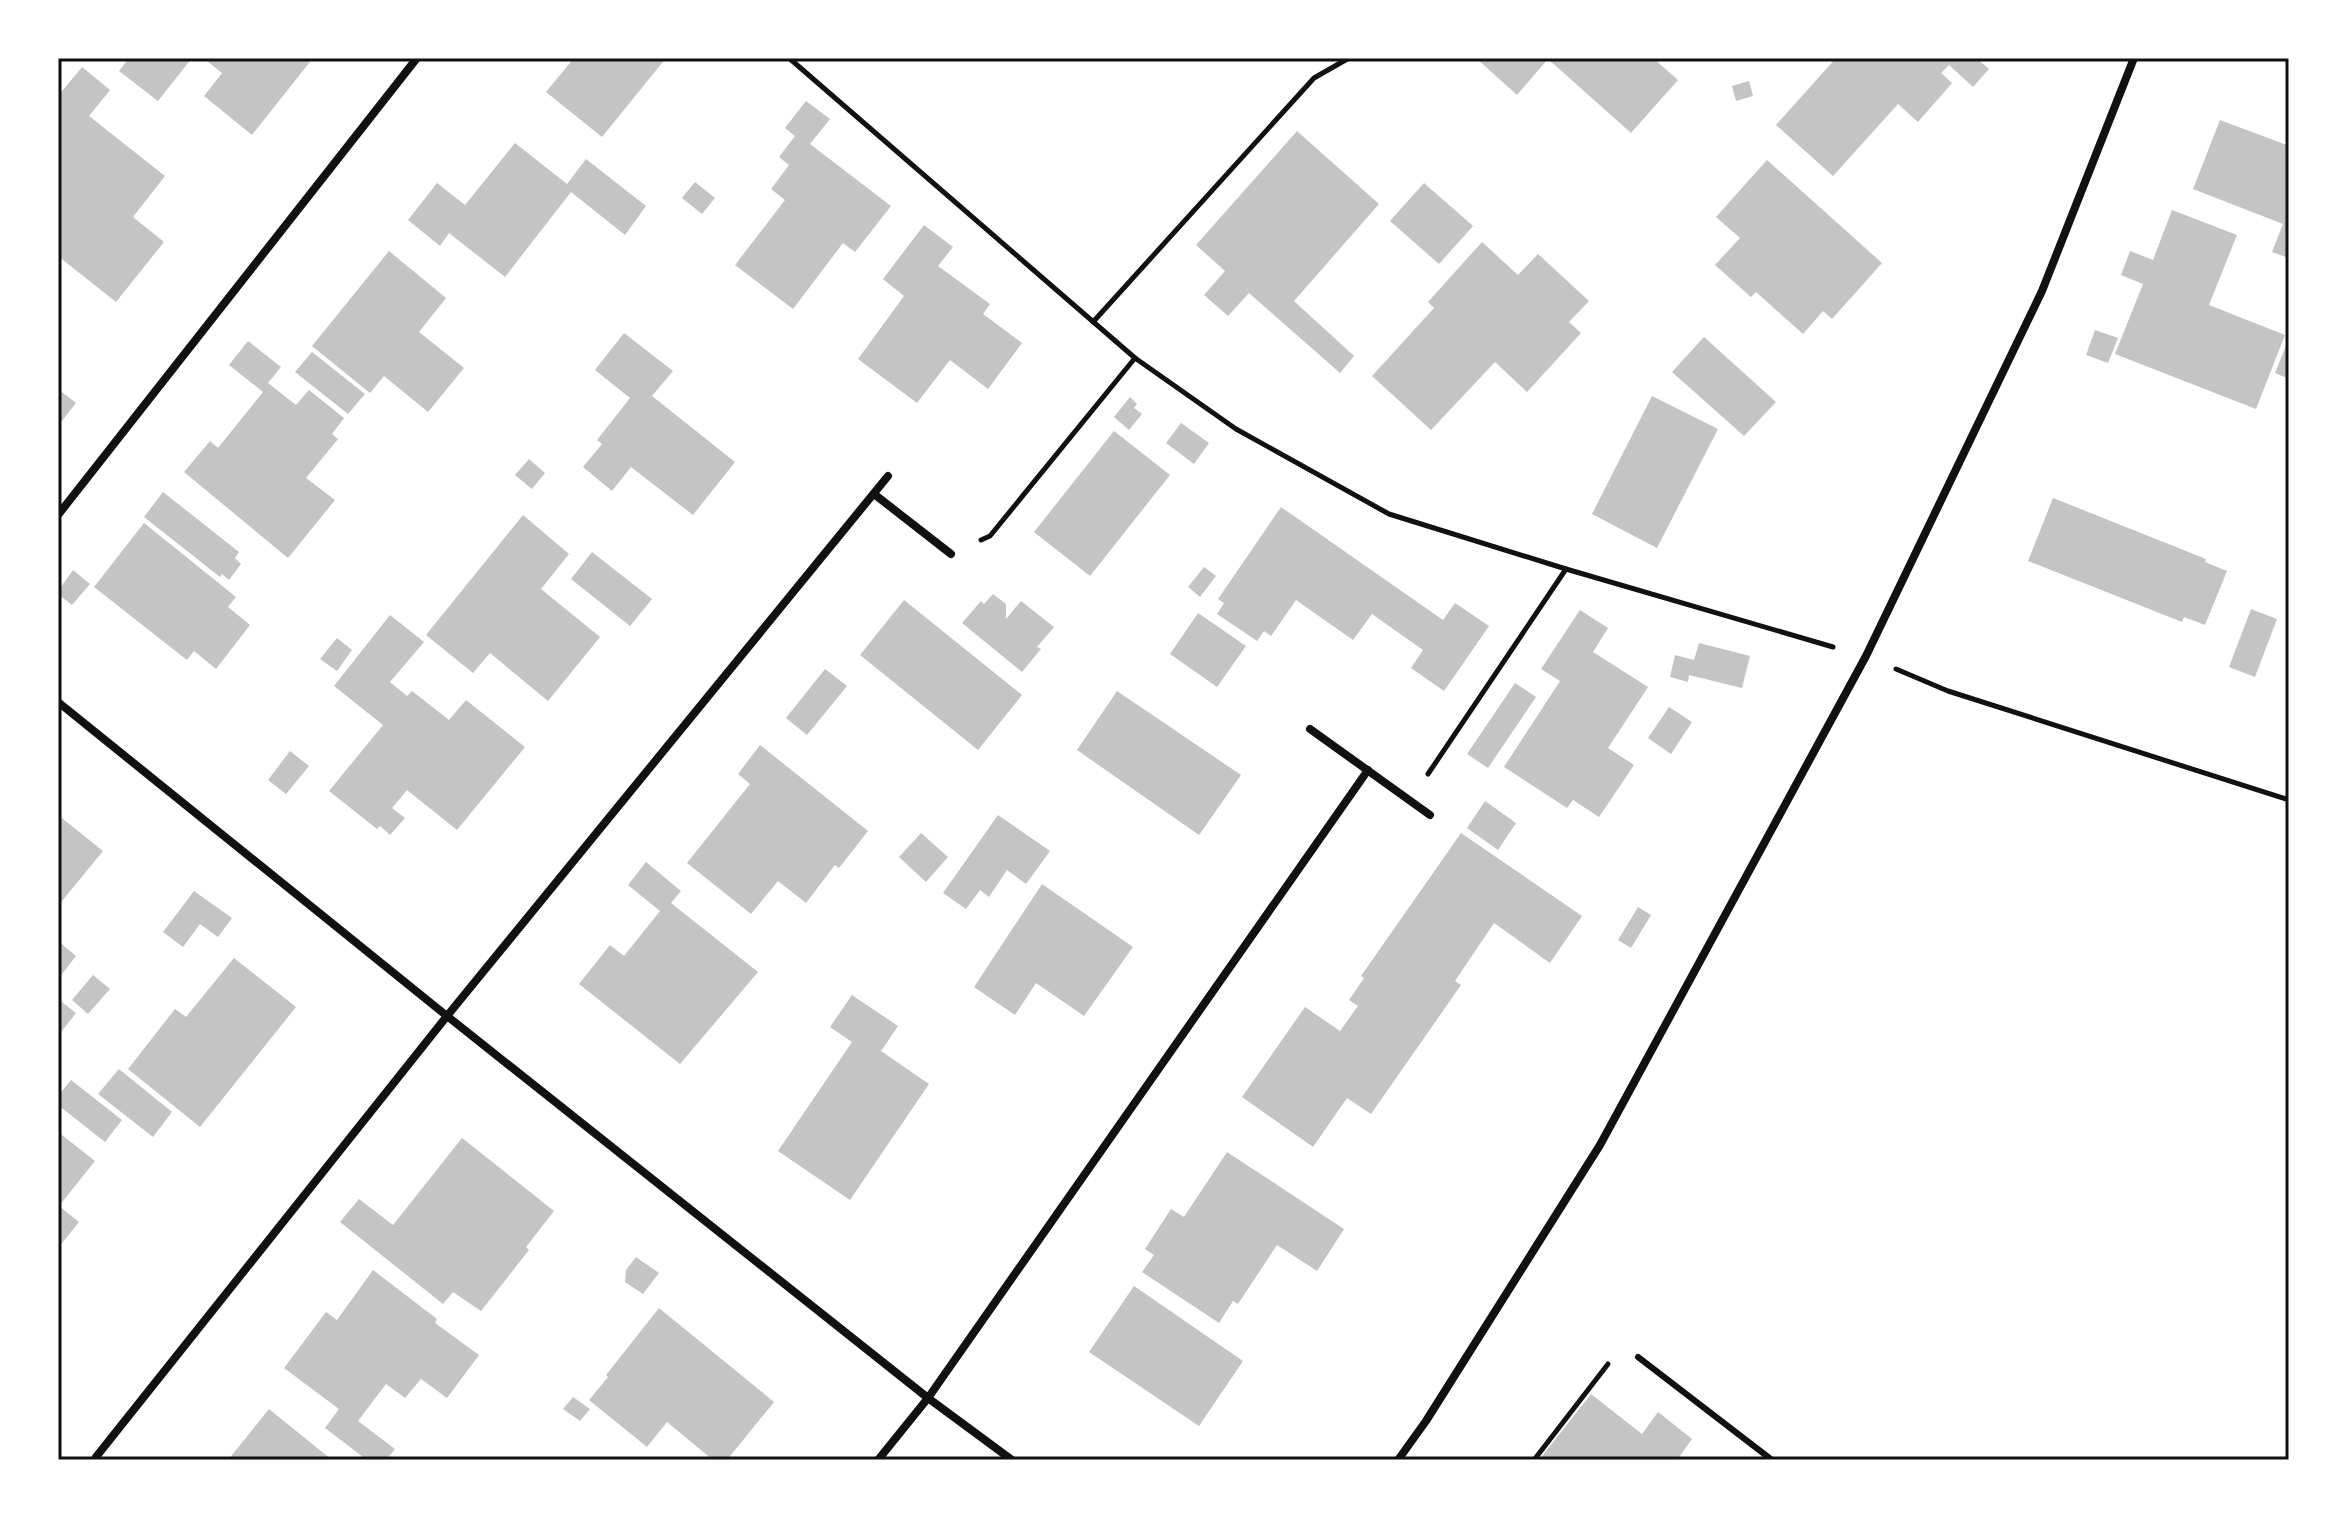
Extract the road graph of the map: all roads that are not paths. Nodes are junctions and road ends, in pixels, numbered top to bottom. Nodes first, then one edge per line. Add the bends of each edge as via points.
1 (417, 58) edge
2 (2134, 58) edge
3 (888, 476) dead end
4 (874, 494) junction
5 (58, 515) edge
6 (951, 554) road end
7 (58, 702) edge
8 (1310, 729) dead end
9 (1368, 770) junction
10 (1430, 815) dead end
11 (447, 1016) junction
12 (1638, 1357) road end
13 (928, 1398) junction
14 (96, 1457) dead end
15 (878, 1460) edge
16 (1012, 1460) edge
17 (1398, 1460) edge
18 (1772, 1460) edge

1 - 5 street
2 - 17 street via 2042,291 1866,656 1600,1145
3 - 4 street
4 - 6 street
4 - 11 street
7 - 11 street
8 - 9 street
9 - 10 street
9 - 13 street
11 - 13 street
11 - 14 street
12 - 18 lane
13 - 15 street
13 - 16 street

